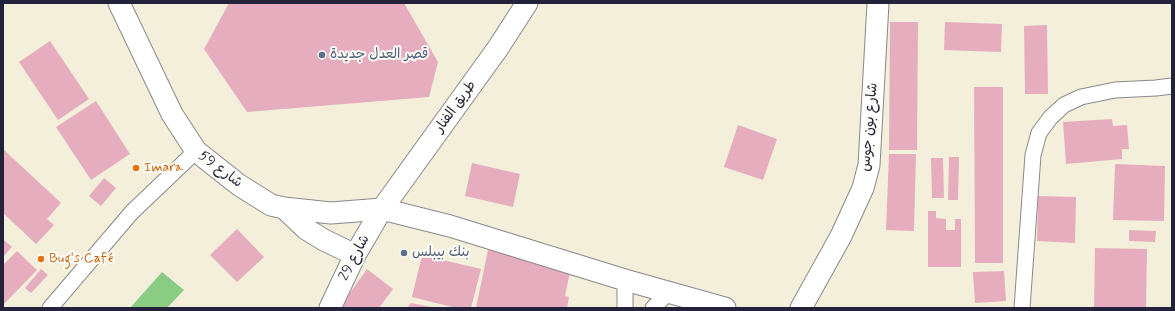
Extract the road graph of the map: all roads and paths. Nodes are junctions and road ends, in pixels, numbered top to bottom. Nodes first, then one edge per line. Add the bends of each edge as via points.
1 (119, 3) edge
2 (527, 3) edge
3 (878, 3) edge
4 (1172, 86) edge
5 (196, 151) junction
6 (284, 208) junction
7 (382, 209) junction
8 (355, 255) junction
9 (625, 280) junction
10 (669, 292) junction
11 (50, 308) edge
12 (330, 308) edge
13 (625, 308) edge
14 (653, 308) edge
15 (726, 308) edge
16 (801, 308) edge
17 (1022, 308) edge

1 - 5 street, شارع 59 via 172,114
2 - 7 street, طريق الفنار via 494,54
3 - 16 street, شارع بون جوس via 869,165 863,188 846,224
4 - 17 street via 1115,90 1081,97 1064,105 1039,133 1033,155
5 - 6 street, شارع 59 via 239,185 271,204
5 - 11 street via 132,212
6 - 7 street, شارع 59 via 331,213
6 - 8 street via 306,229
7 - 8 street, شارع 29
7 - 9 street, شارع 59 via 450,226
8 - 12 street, شارع 29
9 - 10 street, شارع 59
9 - 13 street
10 - 14 street
10 - 15 street, شارع 59

